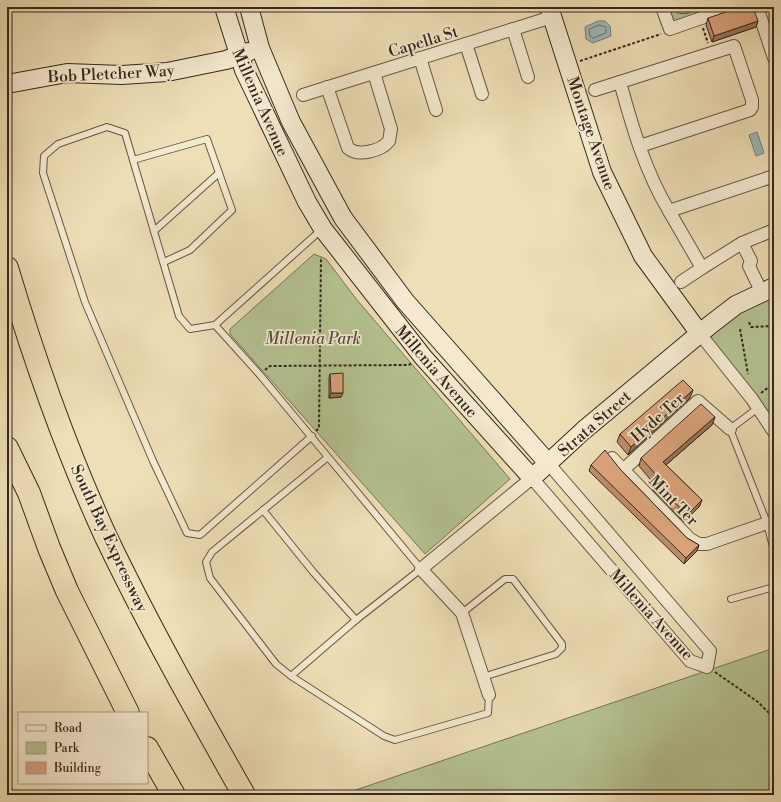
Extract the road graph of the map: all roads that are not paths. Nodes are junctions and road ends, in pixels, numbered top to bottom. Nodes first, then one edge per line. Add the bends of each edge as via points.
1 (224, 7) edge
2 (249, 7) edge
3 (662, 7) edge
4 (681, 7) edge
5 (686, 7) edge
6 (733, 7) edge
7 (757, 7) edge
8 (550, 12) edge
9 (513, 29) junction
10 (466, 44) junction
11 (260, 48) junction
12 (238, 57) junction
13 (420, 58) junction
14 (774, 58) edge
15 (374, 73) junction
16 (528, 77) dead end
17 (620, 82) junction
18 (7, 84) edge
19 (327, 87) junction
20 (595, 90) dead end
21 (482, 94) dead end
22 (303, 95) dead end
23 (436, 110) dead end
24 (640, 146) junction
25 (133, 160) junction
26 (219, 173) junction
27 (774, 178) edge
28 (669, 211) junction
29 (341, 216) junction
30 (323, 229) junction
31 (774, 230) edge
32 (154, 231) junction
33 (742, 243) junction
34 (164, 262) junction
35 (7, 268) edge
36 (702, 268) junction
37 (681, 282) dead end
38 (768, 290) edge
39 (215, 325) junction
40 (700, 334) junction
41 (755, 404) junction
42 (730, 430) junction
43 (774, 432) edge
44 (312, 436) junction
45 (7, 448) edge
46 (328, 457) junction
47 (612, 458) edge
48 (548, 463) junction
49 (623, 470) junction
50 (532, 478) junction
51 (263, 510) junction
52 (767, 523) junction
53 (774, 551) edge
54 (421, 569) junction
55 (774, 587) edge
56 (731, 599) dead end
57 (462, 613) junction
58 (356, 620) junction
59 (291, 676) junction
60 (483, 677) junction
61 (488, 695) joint
62 (128, 712) edge
63 (148, 750) edge
64 (174, 795) edge
65 (244, 795) edge

1 - 12 street, Millenia Avenue
2 - 11 street, Millenia Avenue
3 - 6 street via 670,29
4 - 5 street
7 - 14 street
8 - 9 street, Capella St
8 - 40 street, Montage Avenue via 602,172 643,256
9 - 10 street, Capella St
9 - 16 street
10 - 13 street, Capella St
10 - 21 street
11 - 12 street, Bob Pletcher Way
11 - 29 street, Millenia Avenue via 291,122
12 - 18 street, Bob Pletcher Way via 167,72 122,75 67,73
12 - 30 street, Millenia Avenue
13 - 15 street, Capella St
13 - 23 street
15 - 19 street, Capella St
15 - 19 street via 391,133 386,145 372,150 358,153 352,152 347,146
17 - 20 street
17 - 24 street
17 - 24 street via 734,46 752,100 750,110
19 - 22 street, Capella St
24 - 28 street via 652,179
25 - 26 lane via 207,138
25 - 32 lane
25 - 44 lane via 125,133 107,128 58,144 44,156 43,173 85,302 152,461 187,532 200,535
26 - 32 lane
26 - 34 lane via 232,210 190,250
27 - 28 street
28 - 36 street
29 - 30 street
29 - 48 street, Millenia Avenue via 405,300
30 - 39 lane
30 - 50 street, Millenia Avenue via 423,357
31 - 33 street
32 - 34 lane
33 - 36 street
33 - 38 street via 751,261 749,266
34 - 39 lane via 179,316 190,329
35 - 65 highway, South Bay Expressway via 55,413 106,536 176,675
36 - 37 street
38 - 40 street, Strata Street via 736,305
39 - 44 lane
40 - 41 street
40 - 48 street, Strata Street
41 - 42 lane
41 - 43 street
42 - 49 street, Hyde Ter via 698,401
42 - 52 lane
44 - 46 lane
45 - 62 highway via 29,493 68,591
46 - 51 lane
46 - 54 lane
47 - 49 street, Mint Ter
48 - 50 street, Strata Street
48 - 50 street, Millenia Avenue via 710,651 707,667 690,661
49 - 52 street, Mint Ter via 690,539 699,544 708,544
50 - 54 street, Strata Street
51 - 58 lane
51 - 59 lane via 212,552 206,562 210,578 276,664
52 - 53 lane
54 - 57 street
54 - 58 lane
55 - 56 lane
57 - 60 street
57 - 60 lane via 505,579 513,579 562,644 562,648 556,654
58 - 59 lane
59 - 61 lane via 384,736 395,740 488,713
60 - 61 street
63 - 64 highway

